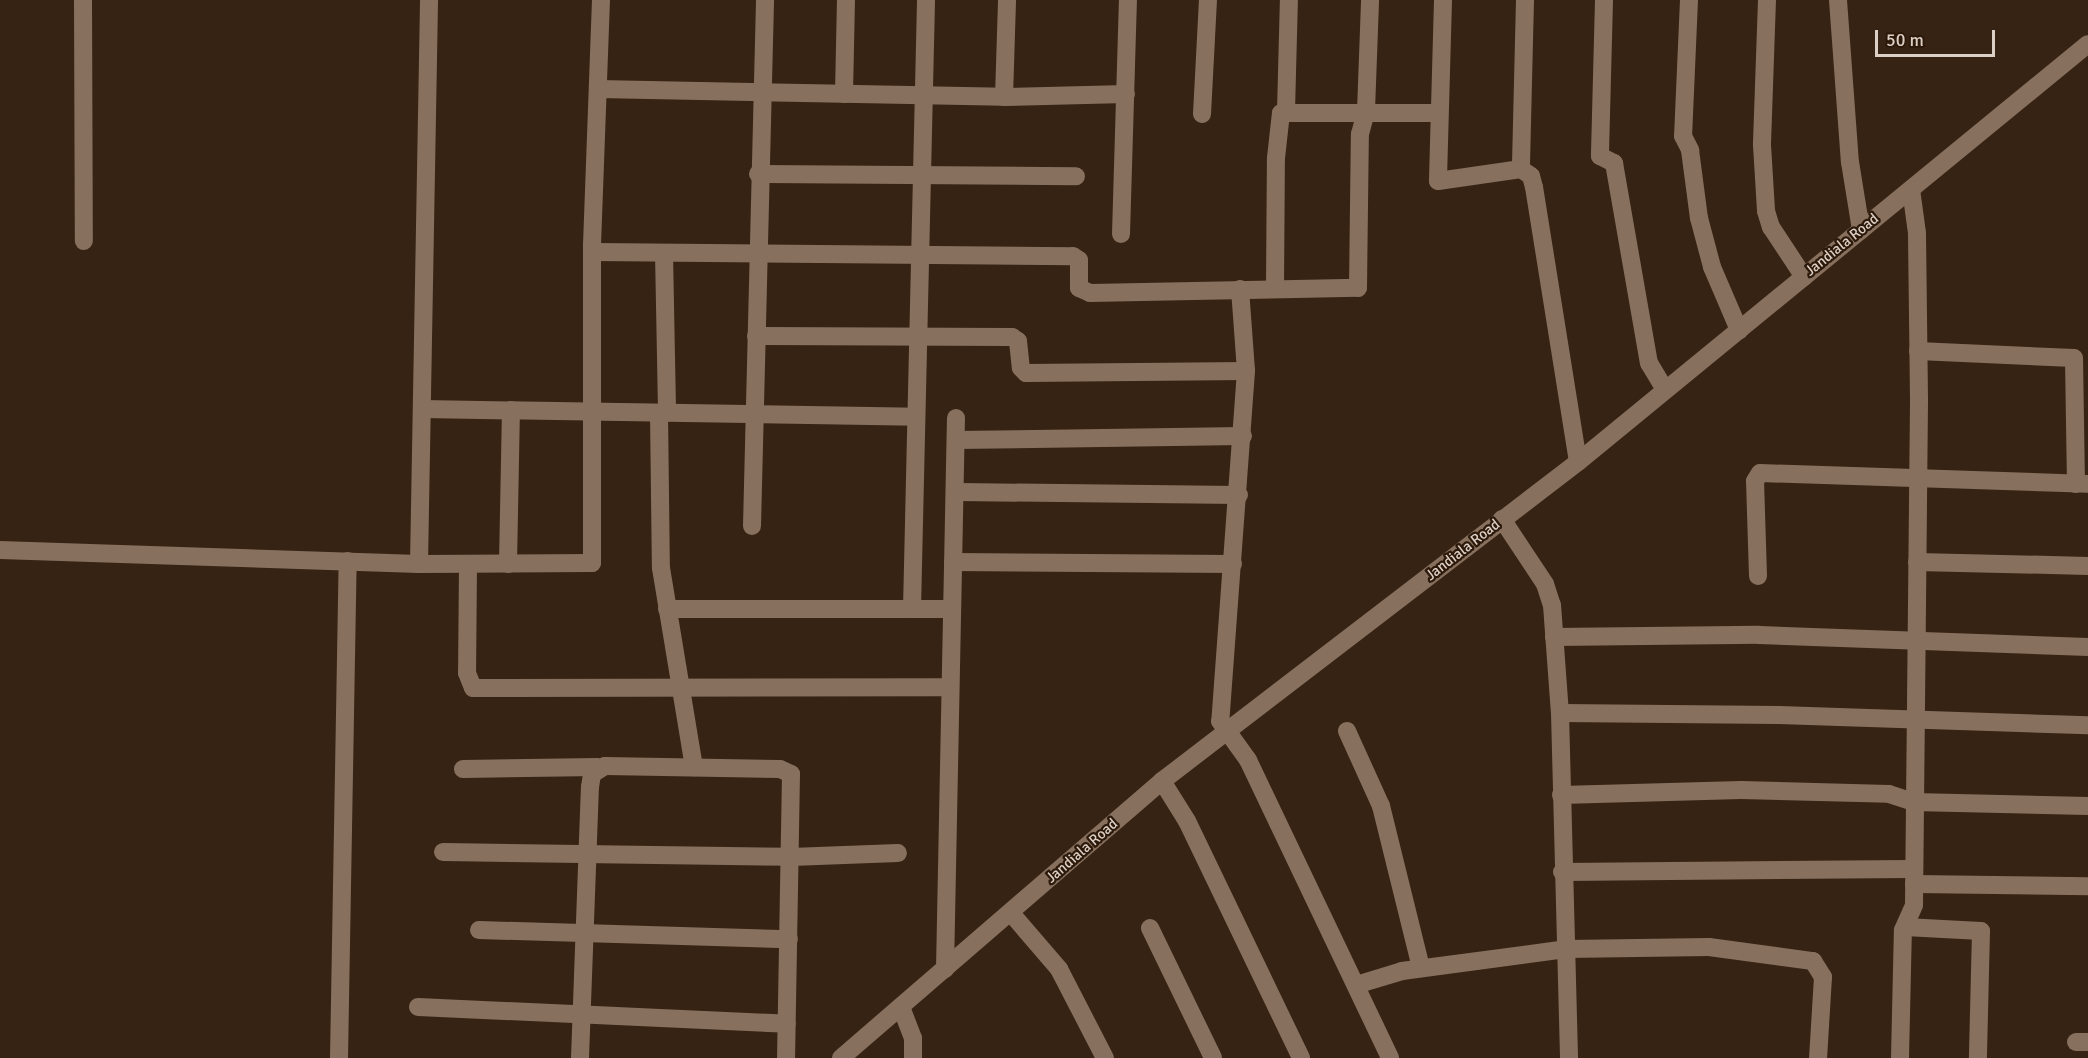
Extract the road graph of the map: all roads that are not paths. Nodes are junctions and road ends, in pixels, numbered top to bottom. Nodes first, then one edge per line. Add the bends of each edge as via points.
1 (83, 0) edge
2 (429, 0) edge
3 (601, 0) edge
4 (765, 0) edge
5 (846, 0) edge
6 (926, 0) edge
7 (1007, 0) edge
8 (1128, 0) edge
9 (1208, 0) edge
10 (1289, 0) edge
11 (1370, 0) edge
12 (1443, 0) edge
13 (1525, 0) edge
14 (1604, 0) edge
15 (1689, 0) edge
16 (1767, 0) edge
17 (1838, 0) edge
18 (2088, 44) edge
19 (598, 89) junction
20 (762, 93) junction
21 (844, 94) junction
22 (1126, 94) junction
23 (924, 97) junction
24 (1004, 97) junction
25 (1286, 111) junction
26 (1366, 111) junction
27 (1438, 113) junction
28 (1202, 114) dead end
29 (1521, 169) junction
30 (758, 174) junction
31 (922, 175) junction
32 (1076, 176) dead end
33 (1911, 189) junction
34 (1861, 230) junction
35 (1121, 234) dead end
36 (84, 241) dead end
37 (593, 252) junction
38 (664, 253) junction
39 (758, 254) junction
40 (920, 256) junction
41 (1804, 277) junction
42 (1275, 288) junction
43 (1240, 289) junction
44 (1739, 330) junction
45 (918, 335) junction
46 (756, 336) junction
47 (1918, 351) junction
48 (1246, 371) junction
49 (1665, 390) junction
50 (422, 409) junction
51 (511, 410) junction
52 (593, 411) junction
53 (663, 413) junction
54 (754, 415) junction
55 (916, 417) junction
56 (956, 417) dead end
57 (1243, 436) junction
58 (956, 440) junction
59 (1578, 462) junction
60 (1918, 478) junction
61 (2082, 484) edge
62 (957, 492) junction
63 (1239, 495) junction
64 (1502, 519) junction
65 (752, 526) dead end
66 (0, 550) edge
67 (348, 561) junction
68 (953, 562) junction
69 (1917, 562) junction
70 (419, 564) junction
71 (468, 564) junction
72 (508, 564) junction
73 (1233, 564) junction
74 (2088, 566) edge
75 (1758, 576) dead end
76 (666, 609) junction
77 (912, 609) junction
78 (952, 609) junction
79 (1554, 637) junction
80 (1916, 642) junction
81 (2088, 647) edge
82 (950, 687) junction
83 (680, 688) junction
84 (1560, 713) junction
85 (1914, 719) junction
86 (2088, 725) edge
87 (1347, 731) dead end
88 (1227, 733) junction
89 (598, 767) junction
90 (694, 767) junction
91 (463, 769) dead end
92 (1162, 781) junction
93 (1561, 795) junction
94 (1913, 802) junction
95 (2088, 806) edge
96 (443, 852) dead end
97 (898, 853) dead end
98 (586, 854) junction
99 (791, 856) junction
100 (1562, 872) junction
101 (1914, 877) junction
102 (2088, 886) edge
103 (1011, 913) junction
104 (1905, 927) junction
105 (1150, 928) dead end
106 (479, 930) dead end
107 (583, 933) junction
108 (789, 939) junction
109 (1566, 949) junction
110 (1421, 968) junction
111 (945, 969) junction
112 (1356, 985) junction
113 (418, 1007) dead end
114 (901, 1007) junction
115 (581, 1014) junction
116 (787, 1024) junction
117 (339, 1058) edge
118 (580, 1058) edge
119 (786, 1058) edge
120 (841, 1058) edge
121 (913, 1058) edge
122 (1105, 1058) edge
123 (1213, 1058) edge
124 (1301, 1058) edge
125 (1390, 1058) edge
126 (1569, 1058) edge
127 (1818, 1058) edge
128 (1900, 1058) edge
129 (1978, 1058) edge

1 - 36 street
2 - 50 street
3 - 19 street
4 - 20 street
5 - 21 street
6 - 23 street
7 - 24 street
8 - 22 street
9 - 28 street
10 - 25 street
11 - 26 street
12 - 27 street
13 - 29 street
14 - 49 street via 1600,156 1614,163 1649,363
15 - 44 street via 1683,136 1690,150 1699,218 1712,267
16 - 41 street via 1762,145 1766,211 1771,227
17 - 34 street via 1850,162
18 - 33 street, Jandiala Road
19 - 20 street
19 - 37 street
20 - 21 street
20 - 30 street
21 - 23 street
22 - 24 street
22 - 35 street
23 - 24 street
23 - 31 street
25 - 26 street
25 - 42 street via 1279,118 1276,158
26 - 27 street
26 - 42 street via 1360,134 1358,288
27 - 29 street via 1438,181
29 - 59 street via 1531,176 1534,187
30 - 31 street
30 - 39 street
31 - 32 street
31 - 40 street
33 - 34 street, Jandiala Road
33 - 47 street via 1917,232
34 - 41 street, Jandiala Road
37 - 38 street
37 - 52 street
38 - 39 street
38 - 53 street
39 - 40 street
39 - 46 street
40 - 43 street via 1073,256 1079,260 1079,288 1089,293
40 - 45 street
41 - 44 street, Jandiala Road
42 - 43 street
43 - 48 street
44 - 49 street, Jandiala Road
45 - 46 street
45 - 48 street via 1012,337 1018,341 1021,368 1026,373
45 - 55 street
46 - 54 street
47 - 60 street
47 - 61 street via 2074,358
48 - 57 street
49 - 59 street, Jandiala Road
50 - 51 street
50 - 70 street
51 - 52 street
51 - 72 street
52 - 53 street
52 - 72 street via 592,563
53 - 54 street
53 - 76 street via 661,568
54 - 55 street
54 - 65 street
55 - 77 street
56 - 58 street
57 - 58 street
57 - 63 street
58 - 62 street
59 - 64 street, Jandiala Road
60 - 61 street
60 - 69 street
60 - 75 street via 1757,474
62 - 63 street
62 - 68 street
63 - 73 street
64 - 79 street via 1545,584
64 - 88 street, Jandiala Road
66 - 67 street
67 - 70 street
67 - 117 street
68 - 73 street
68 - 78 street
69 - 74 street
69 - 80 street
70 - 71 street
71 - 72 street
71 - 83 street via 470,686
73 - 88 street via 1220,721
76 - 77 street
76 - 83 street
77 - 78 street
78 - 82 street
79 - 80 street via 1759,635
79 - 84 street
80 - 81 street
80 - 85 street
82 - 83 street
82 - 111 street
83 - 90 street
84 - 85 street
84 - 93 street
85 - 86 street
85 - 94 street
87 - 110 street via 1381,806
88 - 92 street, Jandiala Road
88 - 112 street via 1248,760
89 - 90 street
89 - 91 street
89 - 98 street via 590,787
90 - 99 street via 786,770 793,788
92 - 103 street, Jandiala Road
92 - 124 street via 1187,821
93 - 94 street via 1741,790 1889,794
93 - 100 street
94 - 95 street
94 - 101 street
96 - 98 street
97 - 99 street
98 - 99 street
98 - 107 street
99 - 108 street
100 - 101 street
100 - 109 street
101 - 102 street
101 - 104 street via 1912,914
103 - 111 street, Jandiala Road
103 - 122 street via 1059,969
104 - 128 street
104 - 129 street via 1981,931
105 - 123 street
106 - 107 street
107 - 108 street
107 - 115 street
108 - 116 street
109 - 110 street
109 - 126 street
109 - 127 street via 1709,946 1813,961 1823,977
110 - 112 street
111 - 114 street, Jandiala Road
112 - 125 street
113 - 115 street
114 - 120 street, Jandiala Road
114 - 121 street via 913,1038
115 - 116 street
115 - 118 street
116 - 119 street

